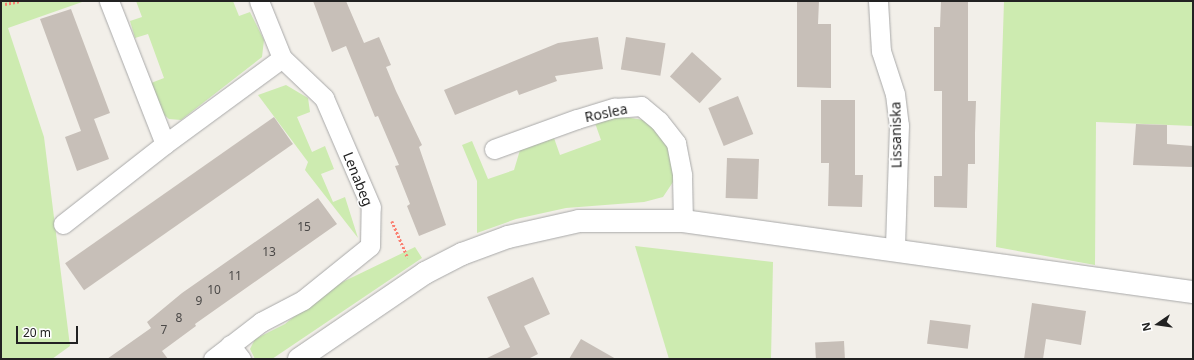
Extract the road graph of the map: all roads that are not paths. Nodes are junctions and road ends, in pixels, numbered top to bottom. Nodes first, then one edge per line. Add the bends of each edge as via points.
1 (109, 1) edge
2 (259, 1) edge
3 (878, 1) edge
4 (282, 58) junction
5 (166, 144) junction
6 (494, 149) dead end
7 (683, 221) junction
8 (63, 224) dead end
9 (895, 248) junction
10 (1193, 292) edge
11 (236, 352) edge
12 (213, 359) edge
13 (299, 359) edge

1 - 5 street
2 - 4 street, Lenabeg
3 - 9 street, Lissaniska via 881,52 895,94 899,125
4 - 5 street
4 - 11 street, Lenabeg via 324,98 371,207 370,246 304,300 261,322
5 - 8 street
6 - 7 street, Roslea via 614,108 641,106 659,121 676,143 682,175
7 - 9 street
7 - 13 street via 579,221 508,237 425,273
9 - 10 street
11 - 12 street, Lenabeg

